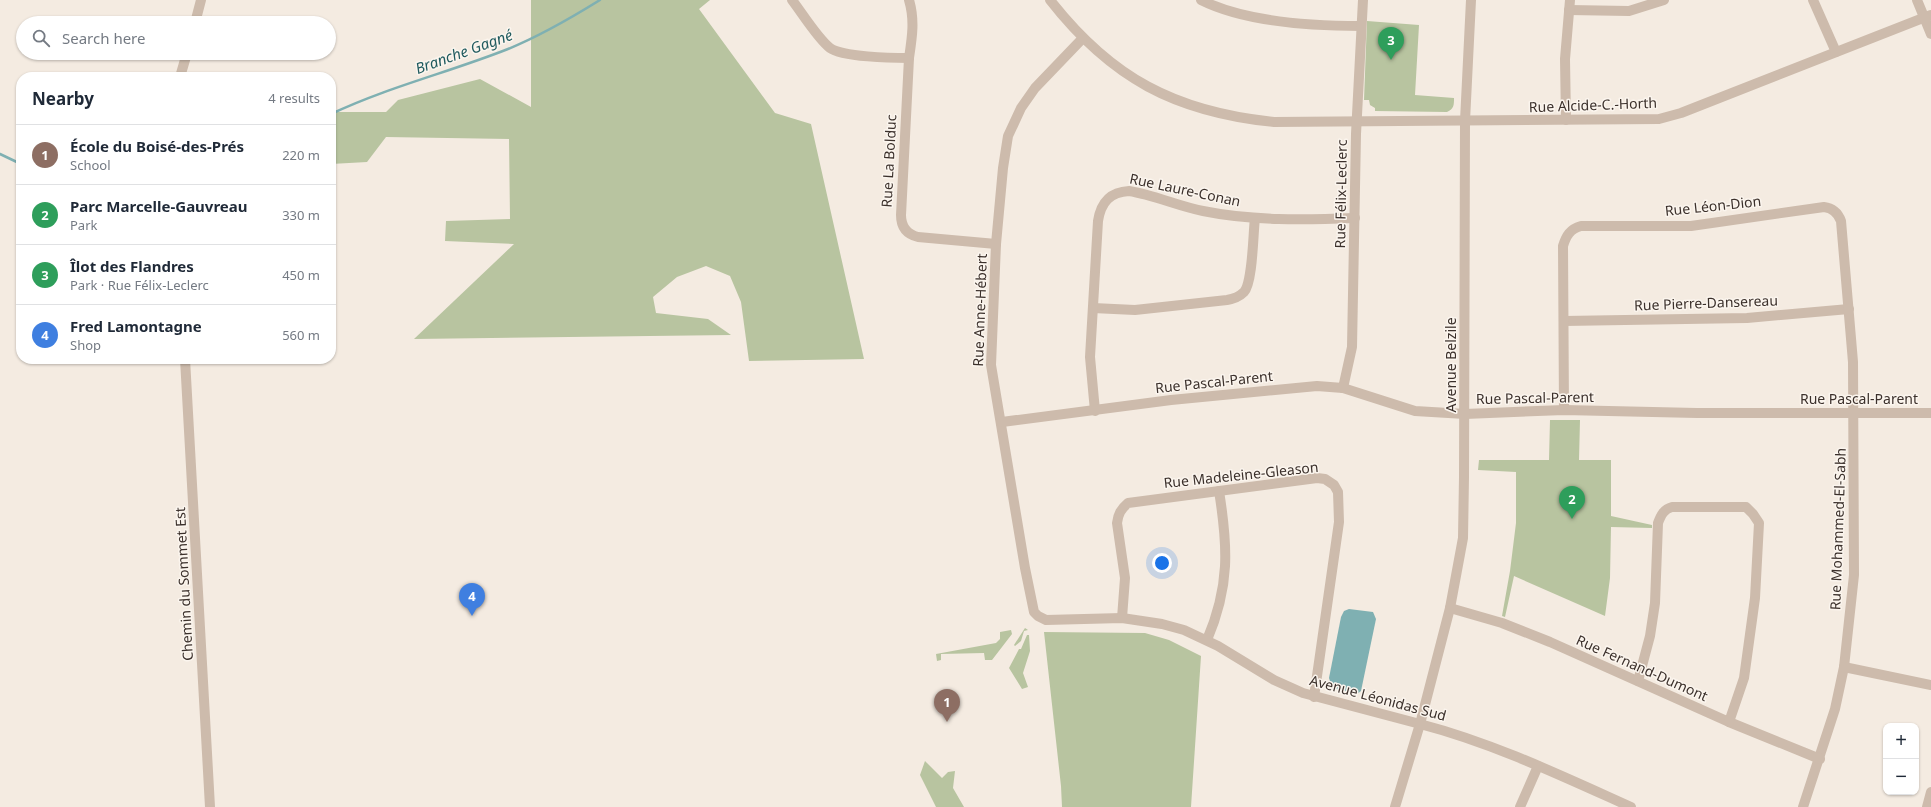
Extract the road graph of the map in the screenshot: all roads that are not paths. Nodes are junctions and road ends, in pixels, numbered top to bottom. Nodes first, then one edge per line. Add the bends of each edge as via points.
1 (202, 0) edge
2 (792, 0) edge
3 (909, 0) edge
4 (1050, 0) edge
5 (1201, 0) edge
6 (1363, 0) edge
7 (1471, 0) edge
8 (1664, 0) edge
9 (1812, 0) edge
10 (1917, 0) edge
11 (1570, 5) edge
12 (197, 16) edge
13 (1928, 16) edge
14 (1361, 26) junction
15 (1931, 34) edge
16 (1082, 39) junction
17 (1836, 52) junction
18 (909, 58) junction
19 (184, 60) edge
20 (181, 72) edge
21 (1566, 120) junction
22 (1357, 121) junction
23 (1465, 121) junction
24 (1255, 218) junction
25 (1355, 218) junction
26 (996, 244) junction
27 (1093, 308) junction
28 (1849, 309) junction
29 (1564, 321) junction
30 (185, 364) edge
31 (1343, 388) junction
32 (1564, 410) junction
33 (1095, 411) junction
34 (1854, 413) junction
35 (1931, 413) edge
36 (1465, 414) junction
37 (1002, 422) junction
38 (1219, 491) junction
39 (1033, 605) joint
40 (1450, 608) junction
41 (1122, 618) junction
42 (1207, 640) junction
43 (1844, 667) junction
44 (1638, 681) junction
45 (1931, 684) edge
46 (1314, 697) junction
47 (1729, 722) junction
48 (1420, 724) junction
49 (1820, 759) junction
50 (1538, 766) junction
51 (1931, 792) edge
52 (210, 807) edge
53 (1395, 807) edge
54 (1520, 807) edge
55 (1631, 807) edge
56 (1803, 807) edge
57 (1927, 807) edge

1 - 12 street
2 - 18 street via 833,50 844,54
3 - 18 street, Rue La Bolduc via 913,14
4 - 16 street, Rue Alcide-C.-Horth
5 - 14 street via 1214,6 1270,20
6 - 14 street, Rue Félix-Leclerc
7 - 23 street, Avenue Belzile
8 - 11 street via 1629,11
9 - 17 street
10 - 13 street
11 - 21 street via 1565,59
13 - 15 street
13 - 17 street, Rue Alcide-C.-Horth
14 - 22 street, Rue Félix-Leclerc
16 - 22 street, Rue Alcide-C.-Horth via 1103,58 1137,81 1172,99 1211,112 1274,122
16 - 26 street, Rue Anne-Hébert via 1031,93 1011,127 1003,162
17 - 21 street, Rue Alcide-C.-Horth via 1681,113 1659,119
18 - 26 street, Rue La Bolduc via 902,225 909,233 918,237
19 - 20 street
21 - 23 street, Rue Alcide-C.-Horth
22 - 23 street, Rue Alcide-C.-Horth
22 - 25 street, Rue Félix-Leclerc
23 - 36 street, Avenue Belzile
24 - 25 street, Rue Laure-Conan
24 - 27 street via 1249,282 1244,293 1239,296 1227,300 1135,310
24 - 27 street, Rue Laure-Conan via 1204,212 1129,191 1115,193 1104,202 1099,214
25 - 31 street, Rue Félix-Leclerc via 1352,347
26 - 37 street, Rue Anne-Hébert via 991,365
27 - 33 street, Rue Laure-Conan via 1090,364
28 - 29 street, Rue Pierre-Dansereau via 1747,318
28 - 29 street, Rue Léon-Dion via 1841,221 1834,211 1824,207 1692,226 1578,227 1569,234 1563,246
28 - 34 street, Rue Léon-Dion
29 - 32 street, Rue Léon-Dion
30 - 52 street, Chemin du Sommet Est
31 - 33 street, Rue Pascal-Parent via 1317,386 1236,393
31 - 36 street, Rue Pascal-Parent via 1409,410
32 - 34 street, Rue Pascal-Parent
32 - 36 street, Rue Pascal-Parent
33 - 37 street, Rue Pascal-Parent
34 - 35 street, Rue Pascal-Parent
34 - 43 street, Rue Mohammed-El-Sabh via 1854,575
36 - 40 street, Avenue Belzile via 1463,538
37 - 39 street, Rue Anne-Hébert
38 - 41 street, Rue Madeleine-Gleason via 1128,503 1121,508 1117,523 1125,578
38 - 42 street via 1226,564 1220,604
38 - 46 street, Rue Madeleine-Gleason via 1317,478 1330,482 1338,492 1339,522
39 - 41 street, Avenue Léonidas Sud via 1036,615 1046,620
40 - 44 street, Rue Fernand-Dumont via 1502,623
40 - 48 street, Avenue Belzile
41 - 42 street, Avenue Léonidas Sud via 1162,624
42 - 46 street, Avenue Léonidas Sud via 1274,680
43 - 45 street
43 - 49 street, Rue Mohammed-El-Sabh
44 - 47 street, Rue Fernand-Dumont
44 - 47 street via 1650,636 1658,523 1661,514 1672,506 1746,507 1759,523 1755,598 1744,678
46 - 48 street, Avenue Léonidas Sud
47 - 49 street, Rue Fernand-Dumont
48 - 50 street, Avenue Léonidas Sud via 1460,735
48 - 53 street, Avenue Belzile
49 - 56 street, Rue Mohammed-El-Sabh
50 - 54 street
50 - 55 street, Avenue Léonidas Sud
51 - 57 street

